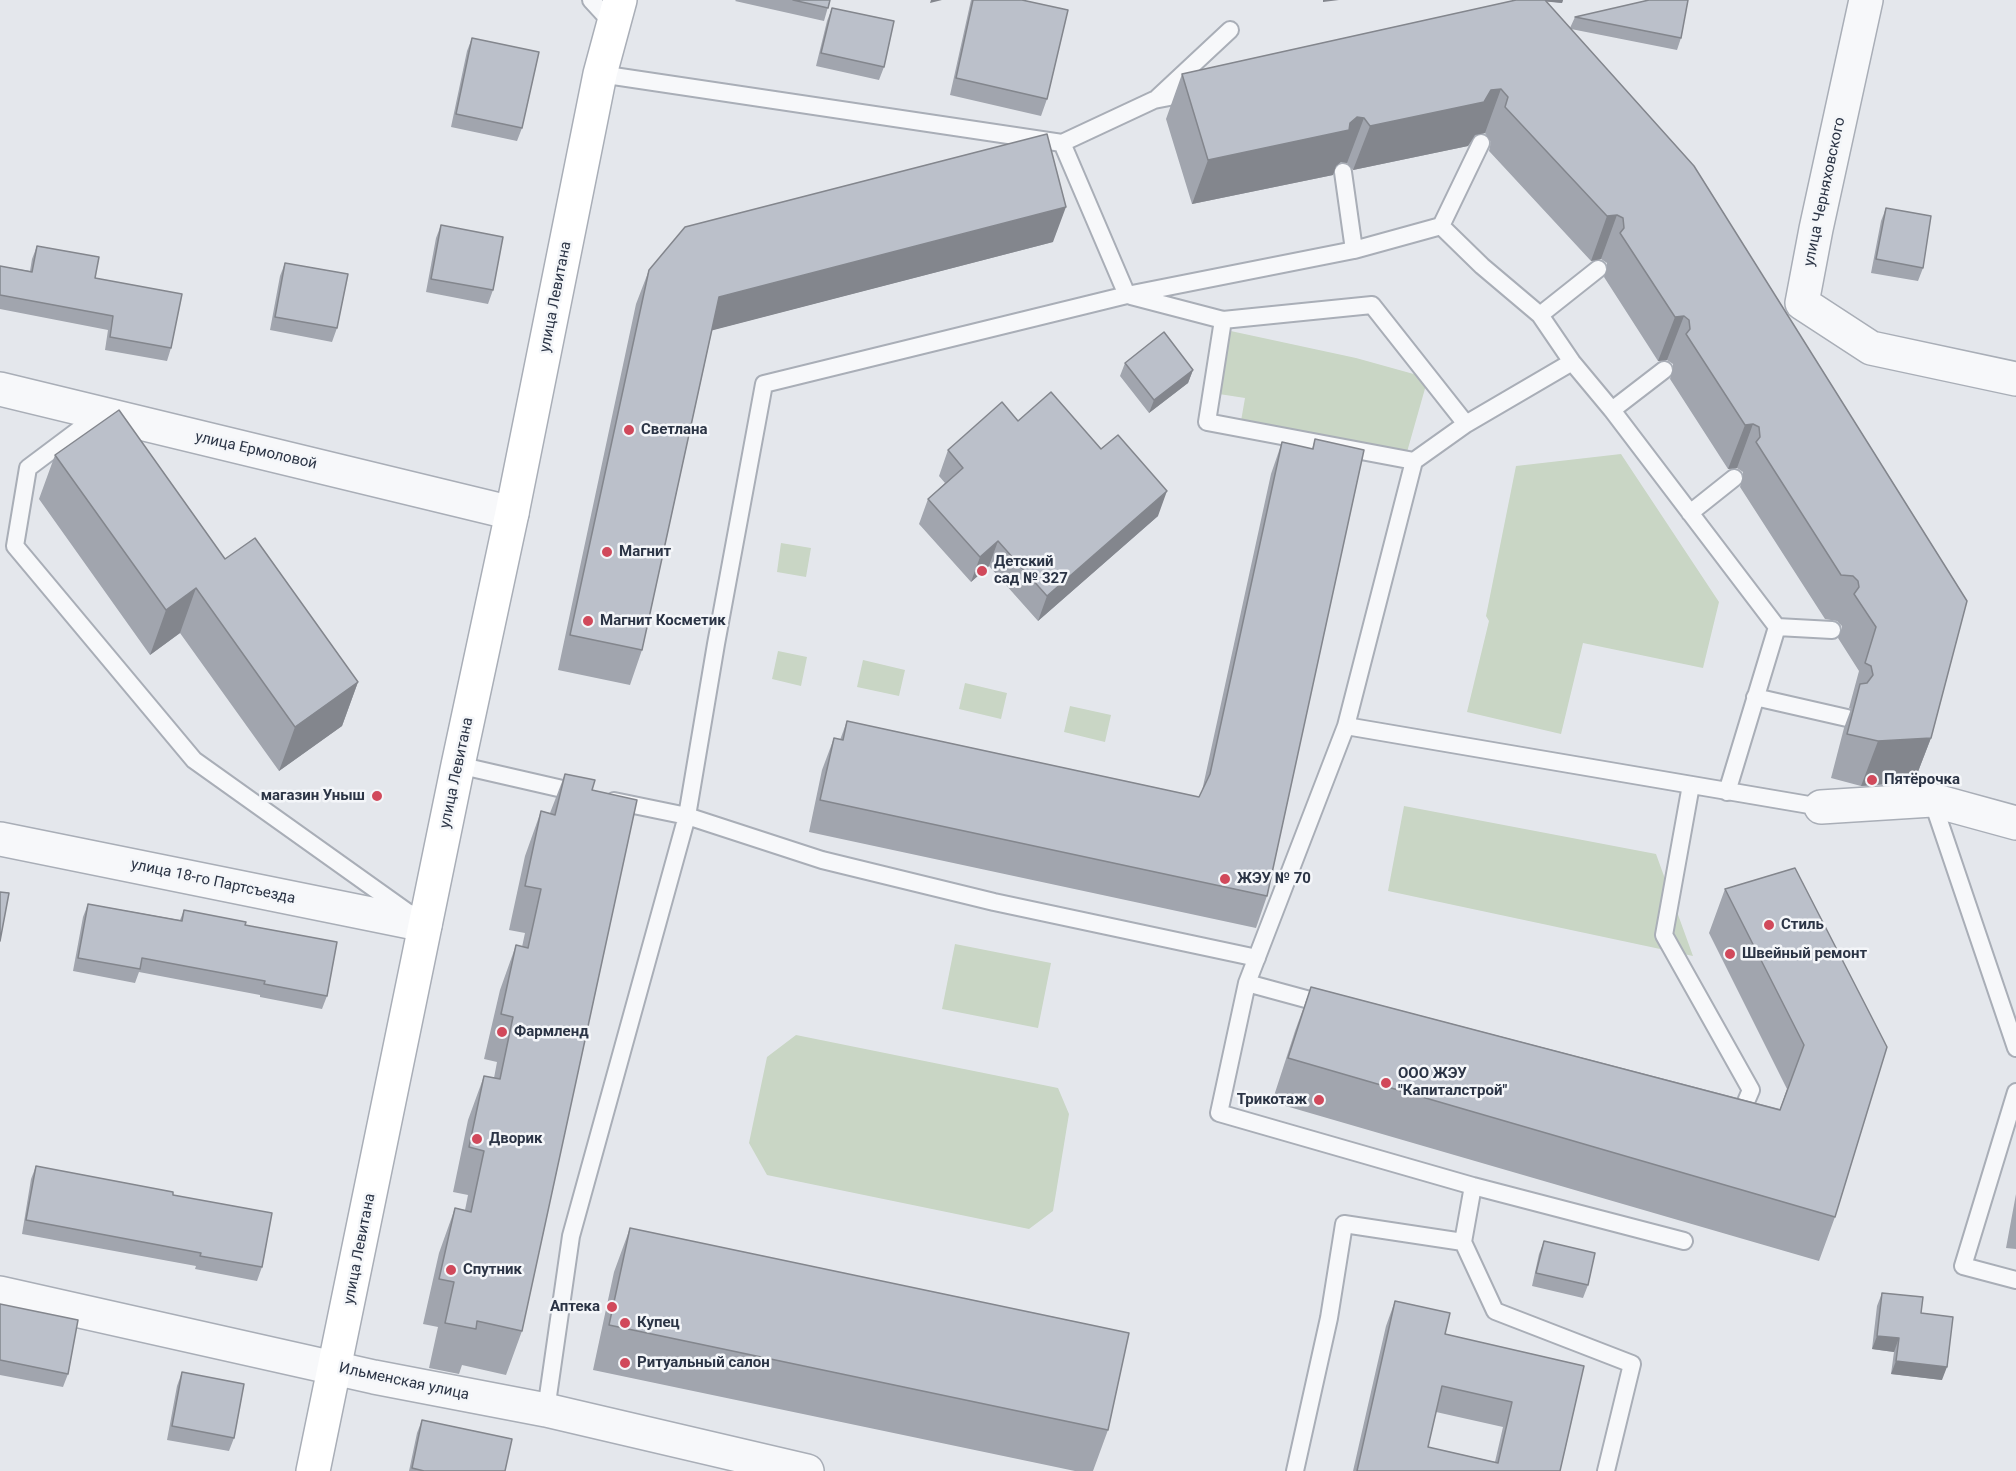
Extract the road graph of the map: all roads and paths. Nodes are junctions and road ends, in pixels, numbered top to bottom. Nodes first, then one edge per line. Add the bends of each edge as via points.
1 (591, 0) edge
2 (1866, 0) edge
3 (617, 12) edge
4 (1230, 30) dead end
5 (600, 74) junction
6 (1211, 89) edge
7 (1154, 100) junction
8 (1062, 143) junction
9 (1481, 143) edge
10 (1343, 172) edge
11 (1441, 225) junction
12 (1354, 250) junction
13 (1598, 269) edge
14 (1127, 295) junction
15 (1540, 315) junction
16 (1223, 320) junction
17 (1572, 362) junction
18 (1664, 370) dead end
19 (2016, 379) edge
20 (0, 389) edge
21 (1612, 410) junction
22 (100, 414) junction
23 (1466, 424) junction
24 (1413, 461) junction
25 (1734, 478) dead end
26 (512, 513) junction
27 (1690, 513) junction
28 (1777, 627) junction
29 (1832, 630) dead end
30 (1755, 698) junction
31 (1846, 718) dead end
32 (1346, 726) junction
33 (458, 765) junction
34 (1691, 785) junction
35 (1727, 792) junction
36 (1932, 800) junction
37 (1821, 807) joint
38 (687, 816) junction
39 (2016, 823) edge
40 (0, 839) edge
41 (425, 926) junction
42 (1257, 957) junction
43 (1247, 983) junction
44 (1339, 1008) edge
45 (2016, 1048) edge
46 (2016, 1092) edge
47 (1727, 1115) edge
48 (1473, 1186) junction
49 (1684, 1240) dead end
50 (1463, 1242) junction
51 (2016, 1280) edge
52 (0, 1293) edge
53 (336, 1368) junction
54 (546, 1410) junction
55 (314, 1471) edge
56 (807, 1471) edge
57 (1295, 1471) edge
58 (1606, 1471) edge

1 - 3 lane
2 - 19 street, улица Черняховского via 1802,303 1871,348
3 - 5 street, улица Левитана
4 - 7 lane
5 - 8 lane
5 - 26 street, улица Левитана
6 - 7 lane
7 - 8 lane
8 - 14 lane
9 - 11 lane
10 - 12 lane
11 - 12 lane
11 - 15 lane
12 - 14 lane
13 - 15 lane
14 - 16 lane
14 - 38 lane via 764,384
15 - 17 lane
16 - 23 lane via 1372,305
16 - 24 lane via 1207,423
17 - 21 lane
17 - 23 lane
18 - 21 lane
20 - 22 street, улица Ермоловой
21 - 27 lane
22 - 26 street, улица Ермоловой
22 - 41 lane via 28,468 15,546 194,760
23 - 24 lane
24 - 32 lane
25 - 27 lane
26 - 33 street, улица Левитана
27 - 28 lane
28 - 29 lane
28 - 30 lane
30 - 31 lane
30 - 35 lane
32 - 34 lane
32 - 42 lane
33 - 38 lane
33 - 41 street, улица Левитана
34 - 35 lane
34 - 47 lane via 1664,935 1751,1090 1739,1118
35 - 37 lane
36 - 37 street
36 - 39 street
36 - 45 lane
38 - 42 lane via 822,860 994,903
38 - 54 lane via 571,1236
40 - 41 street, улица 18-го Партсъезда
41 - 53 street, улица Левитана
42 - 43 lane
43 - 44 lane
43 - 48 lane via 1220,1113
46 - 51 lane via 1963,1266
48 - 49 lane
48 - 50 lane
50 - 57 lane via 1344,1224 1329,1318
50 - 58 lane via 1495,1311 1632,1364
52 - 53 street, Ильменская улица
53 - 54 street, Ильменская улица
53 - 55 street, улица Левитана
54 - 56 street, Ильменская улица

